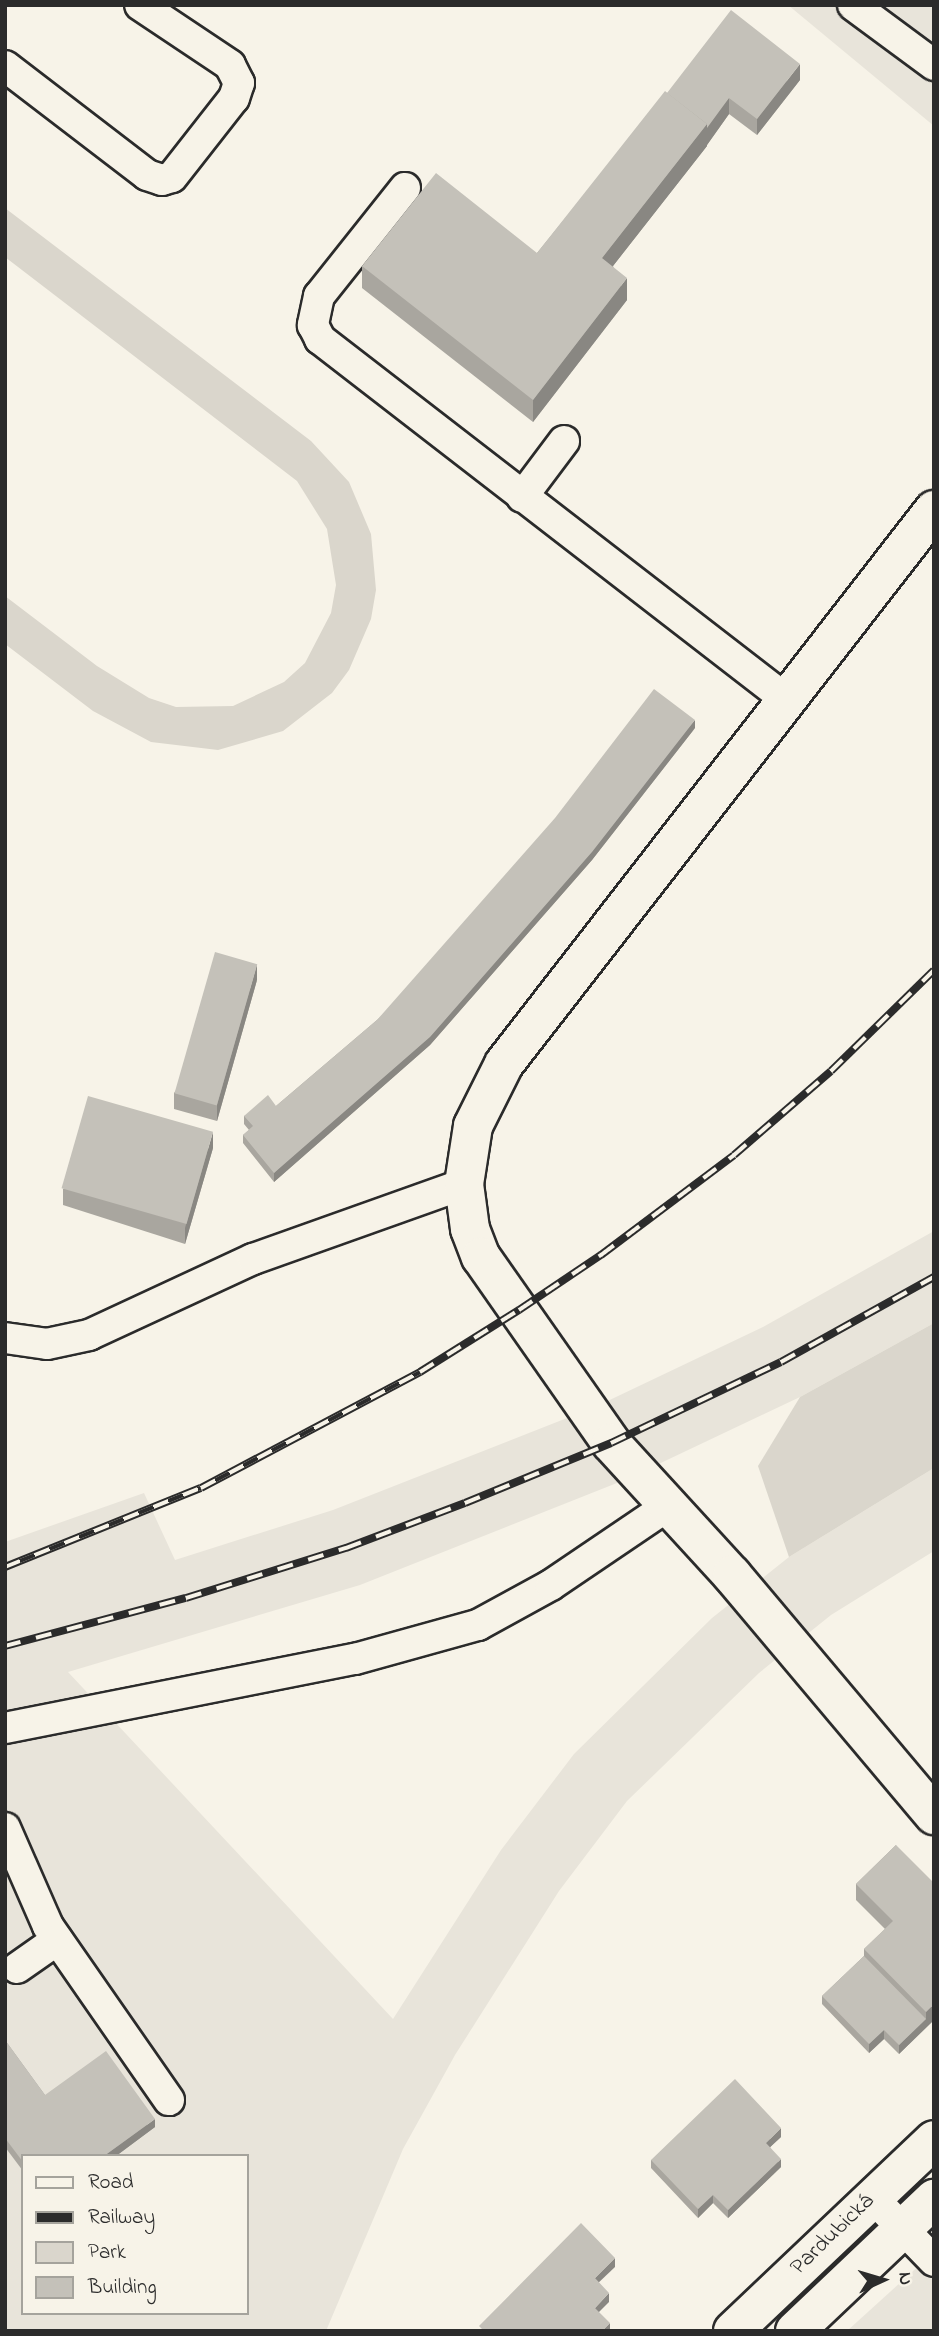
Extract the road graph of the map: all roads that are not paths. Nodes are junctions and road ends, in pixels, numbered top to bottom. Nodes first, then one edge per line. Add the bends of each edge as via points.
1 (140, 5) edge
2 (853, 5) edge
3 (934, 65) edge
4 (5, 66) edge
5 (405, 188) dead end
6 (564, 441) dead end
7 (522, 497) junction
8 (934, 510) edge
9 (787, 700) junction
10 (464, 1184) junction
11 (5, 1338) edge
12 (666, 1507) junction
13 (5, 1728) edge
14 (934, 1815) edge
15 (5, 1828) edge
16 (57, 1940) junction
17 (9, 1967) edge
18 (169, 2099) dead end
19 (934, 2140) edge
20 (872, 2197) junction
21 (934, 2199) edge
22 (903, 2228) junction
23 (934, 2261) edge
24 (733, 2331) edge
25 (795, 2331) edge

1 - 4 lane via 230,65 239,83 234,98 172,177 162,180 147,174
2 - 3 lane
5 - 7 lane via 319,296 313,325 332,352
6 - 7 lane
7 - 9 lane
8 - 9 street
9 - 10 street via 504,1063 473,1126
10 - 11 lane via 253,1259 89,1335 47,1344
10 - 12 street via 470,1230 481,1256 611,1443
12 - 13 lane via 551,1585 478,1625 355,1659
12 - 14 street via 732,1575
15 - 16 lane via 35,1902
16 - 17 lane
16 - 18 lane
19 - 20 street, Pardubická
20 - 22 lane
20 - 24 street, Pardubická
21 - 22 street, Pardubická
22 - 23 lane
22 - 25 street, Pardubická

